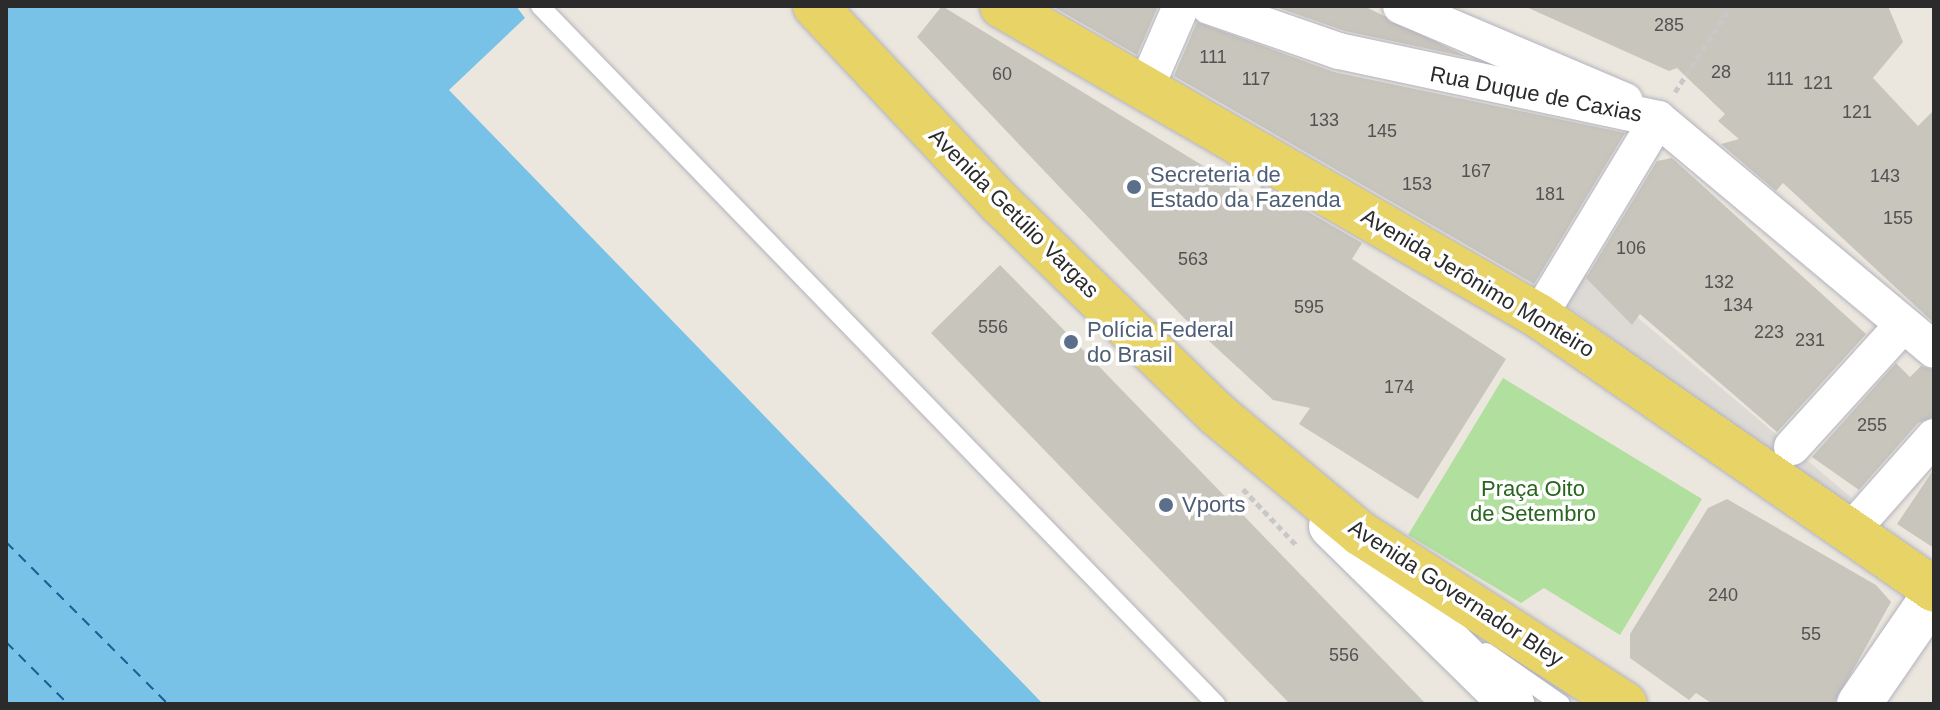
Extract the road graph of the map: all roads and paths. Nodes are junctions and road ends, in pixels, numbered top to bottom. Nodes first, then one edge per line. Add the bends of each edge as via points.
1 (540, 6) edge
2 (815, 6) edge
3 (1002, 6) edge
4 (1181, 6) edge
5 (1209, 6) edge
6 (1401, 6) edge
7 (1731, 6) edge
8 (1146, 87) junction
9 (1658, 119) junction
10 (1539, 316) junction
11 (1902, 326) junction
12 (1934, 350) edge
13 (1218, 415) junction
14 (1934, 437) edge
15 (1792, 447) dead end
16 (1850, 532) junction
17 (1386, 580) junction
18 (1934, 592) edge
19 (1216, 704) edge
20 (1512, 704) edge
21 (1561, 704) edge
22 (1625, 704) edge
23 (1859, 704) edge

1 - 19 lane
2 - 13 main road, Avenida Getúlio Vargas via 1000,203
3 - 8 main road, Avenida Jerônimo Monteiro
4 - 8 street
5 - 9 street, Rua Duque de Caxias via 1339,51
6 - 9 street via 1579,76
7 - 9 path
8 - 10 main road, Avenida Jerônimo Monteiro
9 - 10 street
9 - 11 street, Rua Duque de Caxias
10 - 16 main road, Avenida Jerônimo Monteiro
11 - 12 street, Rua Duque de Caxias
11 - 15 street
13 - 17 main road
13 - 22 main road, Avenida Governador Bley via 1361,534
14 - 16 street
16 - 18 main road, Avenida Jerônimo Monteiro
17 - 20 main road
17 - 21 lane
18 - 23 main road

